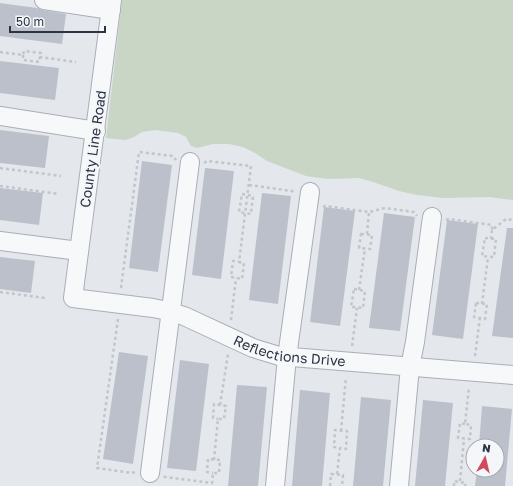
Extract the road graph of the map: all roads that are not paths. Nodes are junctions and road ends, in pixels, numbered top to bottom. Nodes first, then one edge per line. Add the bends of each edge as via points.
1 (44, 0) edge
2 (111, 5) edge
3 (0, 116) edge
4 (96, 131) junction
5 (190, 162) dead end
6 (304, 194) road end
7 (432, 217) dead end
8 (0, 241) edge
9 (79, 251) junction
10 (73, 298) joint
11 (170, 312) junction
12 (287, 357) junction
13 (410, 367) junction
14 (513, 375) edge
15 (150, 469) road end
16 (275, 486) edge
17 (399, 486) edge

1 - 2 street
2 - 4 street, County Line Road
3 - 4 street
4 - 9 street, County Line Road
5 - 11 street
6 - 12 street
7 - 13 street
8 - 9 street
9 - 10 street, County Line Road
10 - 11 street, Reflections Drive
11 - 12 street, Reflections Drive via 253,348
11 - 15 street
12 - 13 street, Reflections Drive
12 - 16 street
13 - 14 street, Reflections Drive
13 - 17 street

